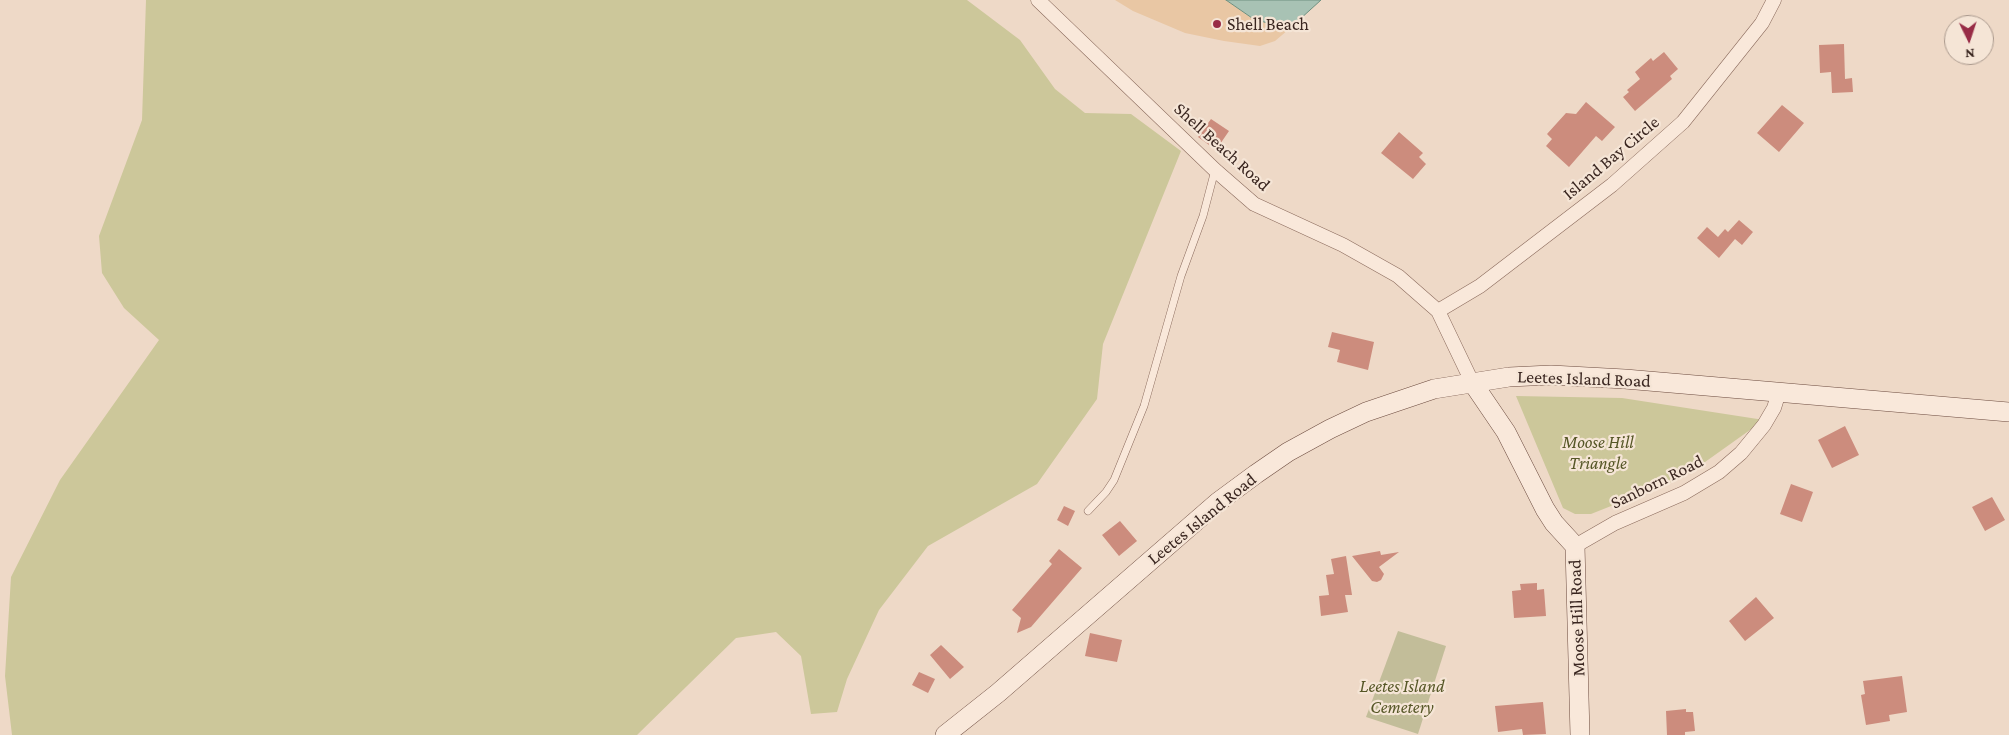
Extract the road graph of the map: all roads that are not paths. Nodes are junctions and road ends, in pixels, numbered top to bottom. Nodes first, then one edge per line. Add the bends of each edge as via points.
1 (1038, 0) edge
2 (1774, 0) edge
3 (1215, 170) junction
4 (1438, 311) junction
5 (1472, 382) junction
6 (1779, 392) junction
7 (2009, 412) edge
8 (1088, 511) dead end
9 (1574, 546) junction
10 (945, 735) edge
11 (1580, 735) edge

1 - 3 street, Shell Beach Road
2 - 4 street, Island Bay Circle via 1762,23 1683,122 1596,197 1480,286
3 - 4 street, Shell Beach Road via 1254,204 1398,276
3 - 8 lane via 1144,406 1114,480
4 - 5 street, Shell Beach Road
5 - 6 main road, Leetes Island Road via 1551,375 1625,378
5 - 9 main road, Moose Hill Road via 1506,432 1544,509
5 - 10 main road, Leetes Island Road via 1434,389 1366,412 1288,452 1218,502 976,713
6 - 7 main road, Leetes Island Road
6 - 9 street, Sanborn Road via 1764,425 1741,453 1719,472 1684,493 1615,523
9 - 11 main road, Moose Hill Road

